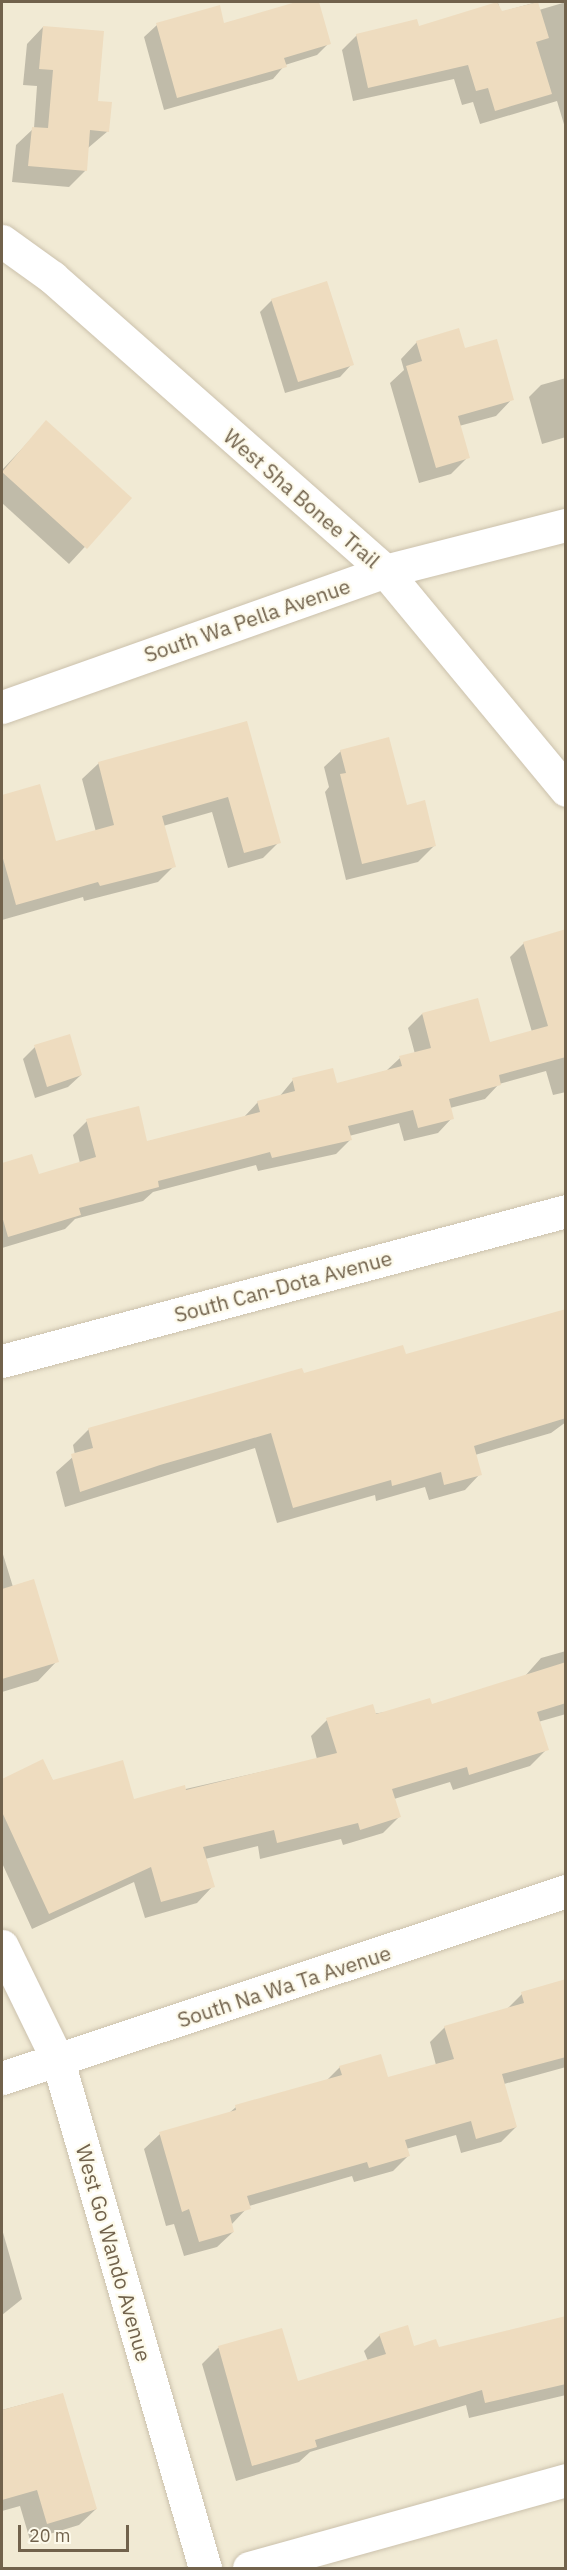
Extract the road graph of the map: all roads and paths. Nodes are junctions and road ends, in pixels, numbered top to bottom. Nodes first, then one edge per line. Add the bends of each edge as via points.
1 (2, 241) edge
2 (566, 525) edge
3 (385, 572) junction
4 (2, 707) edge
5 (566, 790) edge
6 (566, 1210) edge
7 (2, 1361) edge
8 (566, 1892) edge
9 (2, 1947) edge
10 (58, 2061) junction
11 (2, 2078) edge
12 (566, 2480) edge
13 (205, 2568) edge
14 (249, 2568) edge

1 - 3 street, West Sha Bonee Trail via 52,277
2 - 3 street, South Wa Pella Avenue
3 - 4 street, South Wa Pella Avenue
3 - 5 street, West Sha Bonee Trail
6 - 7 street, South Can-Dota Avenue
8 - 10 street, South Na Wa Ta Avenue
9 - 10 street, West Go Wando Avenue
10 - 11 street, South Na Wa Ta Avenue
10 - 13 street, West Go Wando Avenue
12 - 14 street

